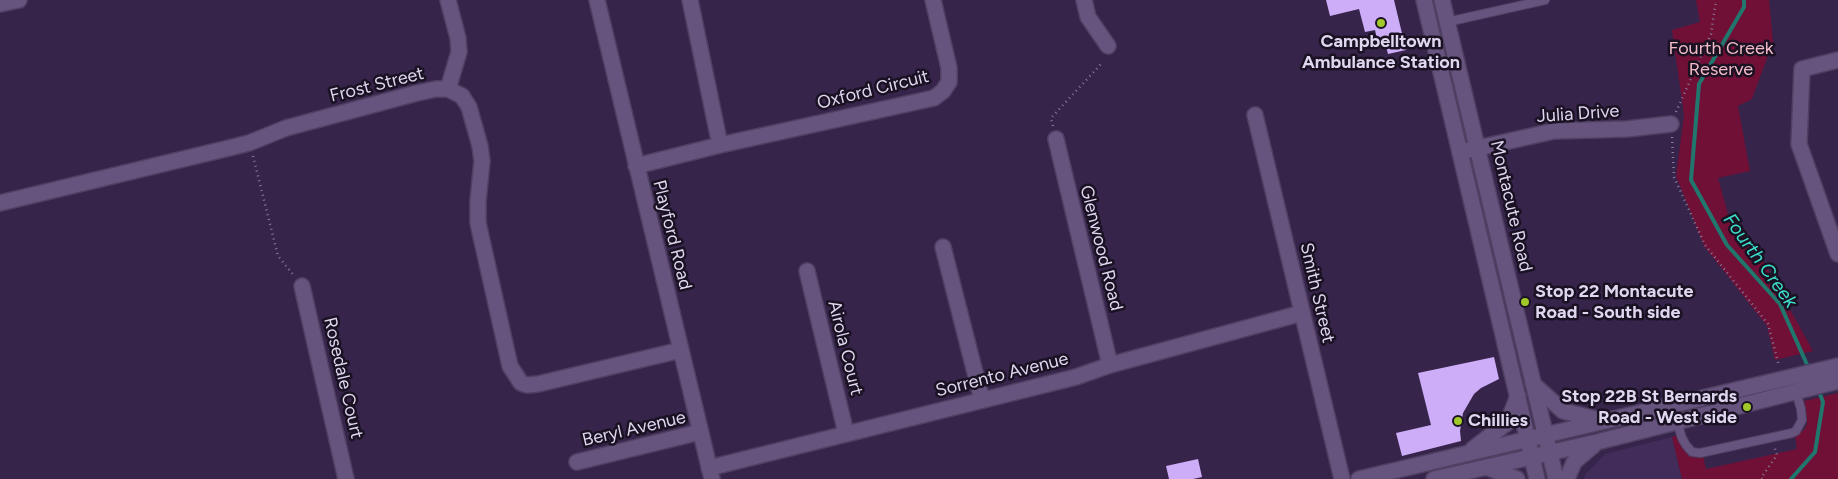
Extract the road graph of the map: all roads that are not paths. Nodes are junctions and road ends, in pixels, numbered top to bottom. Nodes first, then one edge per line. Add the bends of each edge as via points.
1 (18, 0) edge
2 (448, 0) edge
3 (597, 0) edge
4 (690, 0) edge
5 (933, 0) edge
6 (1084, 0) edge
7 (1424, 0) edge
8 (1442, 0) edge
9 (1545, 0) edge
10 (0, 4) edge
11 (1447, 22) junction
12 (1108, 46) dead end
13 (1838, 60) edge
14 (448, 89) junction
15 (1255, 115) dead end
16 (1671, 124) road end
17 (1056, 140) road end
18 (720, 145) junction
19 (1478, 148) junction
20 (1460, 152) junction
21 (636, 166) junction
22 (0, 203) edge
23 (943, 247) dead end
24 (1838, 254) edge
25 (807, 271) dead end
26 (302, 286) road end
27 (1302, 313) junction
28 (681, 350) junction
29 (1110, 365) junction
30 (1832, 375) edge
31 (1809, 381) junction
32 (1534, 384) junction
33 (1796, 392) junction
34 (1518, 396) junction
35 (982, 400) junction
36 (1604, 421) junction
37 (1678, 422) junction
38 (700, 432) junction
39 (846, 433) junction
40 (1545, 434) junction
41 (1528, 438) junction
42 (1597, 442) junction
43 (1468, 453) junction
44 (1550, 453) junction
45 (1532, 456) junction
46 (577, 462) dead end
47 (1486, 467) junction
48 (710, 474) edge
49 (346, 479) edge
50 (1342, 479) edge
51 (1359, 479) edge
52 (1434, 479) edge
53 (1517, 479) edge
54 (1537, 479) edge
55 (1556, 479) edge
56 (1567, 479) edge

1 - 10 street
2 - 14 street via 459,52
3 - 21 street, Playford Road
4 - 18 street
5 - 18 street, Oxford Circuit via 949,68 949,82 934,98
6 - 12 street via 1088,17
7 - 20 street, Montacute Road
8 - 11 street, Montacute Road
9 - 11 lane
11 - 19 street, Montacute Road
13 - 24 street via 1802,70 1799,144
14 - 22 street, Frost Street via 417,92 286,128 249,143
14 - 28 street, Frost Street via 462,96 480,146 478,223 510,366 521,383 538,384
15 - 27 street, Smith Street
16 - 19 street, Julia Drive via 1554,131
17 - 29 street, Glenwood Road
18 - 21 street, Oxford Circuit
19 - 20 street, Julia Drive
19 - 32 street, Montacute Road
20 - 34 street, Montacute Road
21 - 28 street, Playford Road
23 - 35 street
25 - 39 street, Airola Court
26 - 49 street, Rosedale Court
27 - 29 street, Sorrento Avenue
27 - 50 street, Smith Street
28 - 38 street, Playford Road
29 - 35 street, Sorrento Avenue via 1076,377
30 - 31 street
31 - 33 street
31 - 36 street via 1783,379
32 - 36 street via 1564,411
32 - 40 street, Montacute Road
33 - 37 street
33 - 37 lane via 1802,420 1792,432 1700,453 1692,452 1686,445
34 - 41 street, Montacute Road
34 - 43 street via 1508,422
35 - 39 street, Sorrento Avenue
36 - 40 street
37 - 42 street
38 - 46 street, Beryl Avenue
38 - 48 street, Playford Road
39 - 48 street, Sorrento Avenue
40 - 41 street
40 - 44 street, Montacute Road
41 - 43 street
41 - 45 street, Montacute Road
42 - 44 street
42 - 56 street via 1574,462
43 - 51 street
44 - 45 street
44 - 55 street, Montacute Road
45 - 47 street
45 - 54 street, Montacute Road
47 - 52 street
47 - 53 street

